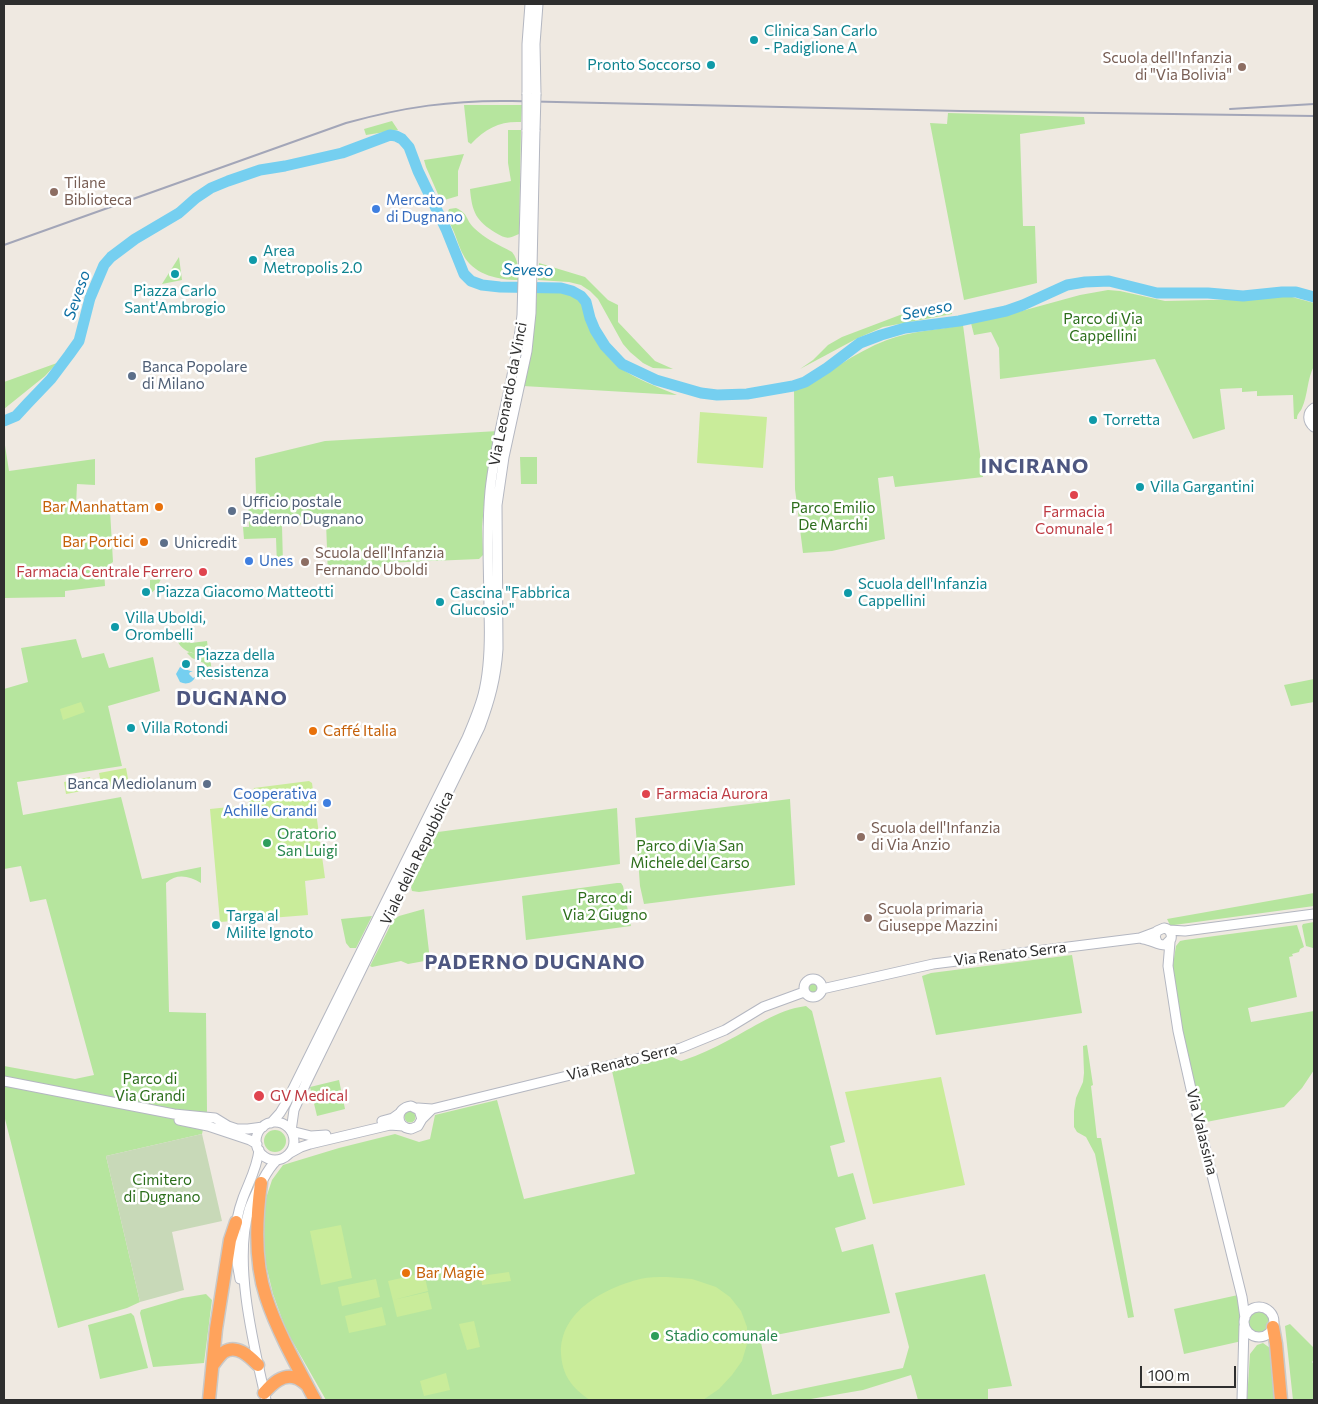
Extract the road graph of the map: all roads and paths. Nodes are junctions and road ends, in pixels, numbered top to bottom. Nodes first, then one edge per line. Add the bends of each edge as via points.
1 (530, 4) edge
2 (538, 4) edge
3 (532, 94) junction
4 (1314, 407) edge
5 (1314, 427) edge
6 (493, 574) junction
7 (1314, 914) edge
8 (1169, 930) junction
9 (1185, 931) junction
10 (1156, 932) junction
11 (1140, 938) junction
12 (1170, 941) junction
13 (1158, 943) junction
14 (1168, 966) junction
15 (822, 989) junction
16 (804, 992) junction
17 (4, 1081) edge
18 (4, 1086) edge
19 (418, 1108) junction
20 (432, 1109) junction
21 (400, 1113) junction
22 (422, 1119) junction
23 (267, 1125) junction
24 (403, 1126) junction
25 (291, 1131) junction
26 (258, 1147) junction
27 (290, 1153) junction
28 (277, 1160) junction
29 (261, 1183) junction
30 (236, 1222) junction
31 (1242, 1296) junction
32 (247, 1303) junction
33 (1255, 1308) junction
34 (1244, 1321) junction
35 (1273, 1327) junction
36 (1260, 1336) junction
37 (1244, 1348) junction
38 (1277, 1349) junction
39 (213, 1364) junction
40 (258, 1365) junction
41 (307, 1385) junction
42 (265, 1397) edge
43 (209, 1400) edge
44 (315, 1400) edge
45 (1242, 1400) edge
46 (1281, 1400) edge

1 - 3 street, Via Leonardo da Vinci via 527,44
2 - 3 street, Via Leonardo da Vinci
3 - 6 street, Via Leonardo da Vinci, bridge via 527,295 492,478 488,518
4 - 5 street via 1309,413 1309,421
6 - 23 street, Viale della Repubblica via 490,643 483,694 467,738 290,1095 280,1113
6 - 25 street, Viale della Repubblica via 498,649 491,696 480,727 306,1083 294,1110
7 - 9 street
8 - 9 street
8 - 10 street via 1161,928
8 - 12 street via 1172,935
9 - 12 street
10 - 11 street, Via Renato Serra
10 - 13 street
11 - 13 street, Via Renato Serra
11 - 15 street, Via Renato Serra via 933,964
12 - 13 street via 1165,945
12 - 14 street, Via Valassina
13 - 14 street, Via Valassina
14 - 31 street, Via Valassina via 1183,1057
15 - 16 street via 815,997
15 - 16 street via 817,980 810,980 804,985
16 - 20 street, Via Renato Serra via 763,1006 725,1030 681,1048
17 - 23 street via 174,1114 215,1118 237,1129
18 - 26 street via 208,1126 250,1140
19 - 20 street, Via Renato Serra
19 - 21 street via 407,1106
19 - 22 street
20 - 22 street
21 - 24 street via 399,1120
21 - 25 street via 389,1120 320,1136
22 - 24 street via 415,1128
23 - 25 street via 281,1123
23 - 26 street via 257,1136
24 - 27 street via 390,1125 310,1144
25 - 27 street via 294,1146
26 - 28 street via 267,1158
26 - 30 street via 256,1165
27 - 28 street
28 - 29 street
29 - 32 street via 249,1208 244,1232
29 - 41 highway via 257,1234 262,1282 272,1314
30 - 32 street via 236,1254
30 - 39 highway via 230,1240
31 - 33 street
31 - 34 street, Via Valassina
32 - 40 street
33 - 34 street via 1250,1310
33 - 35 street via 1270,1313
34 - 36 street via 1248,1332
34 - 37 street, Via Valassina
35 - 36 street via 1269,1333
35 - 38 highway
36 - 37 street via 1250,1339
36 - 38 highway via 1272,1341
37 - 45 street, Via Valassina
38 - 46 highway
39 - 40 highway via 222,1353 232,1349 244,1352
39 - 43 highway
40 - 42 street
41 - 42 highway via 296,1378 279,1379 270,1386
41 - 44 highway

